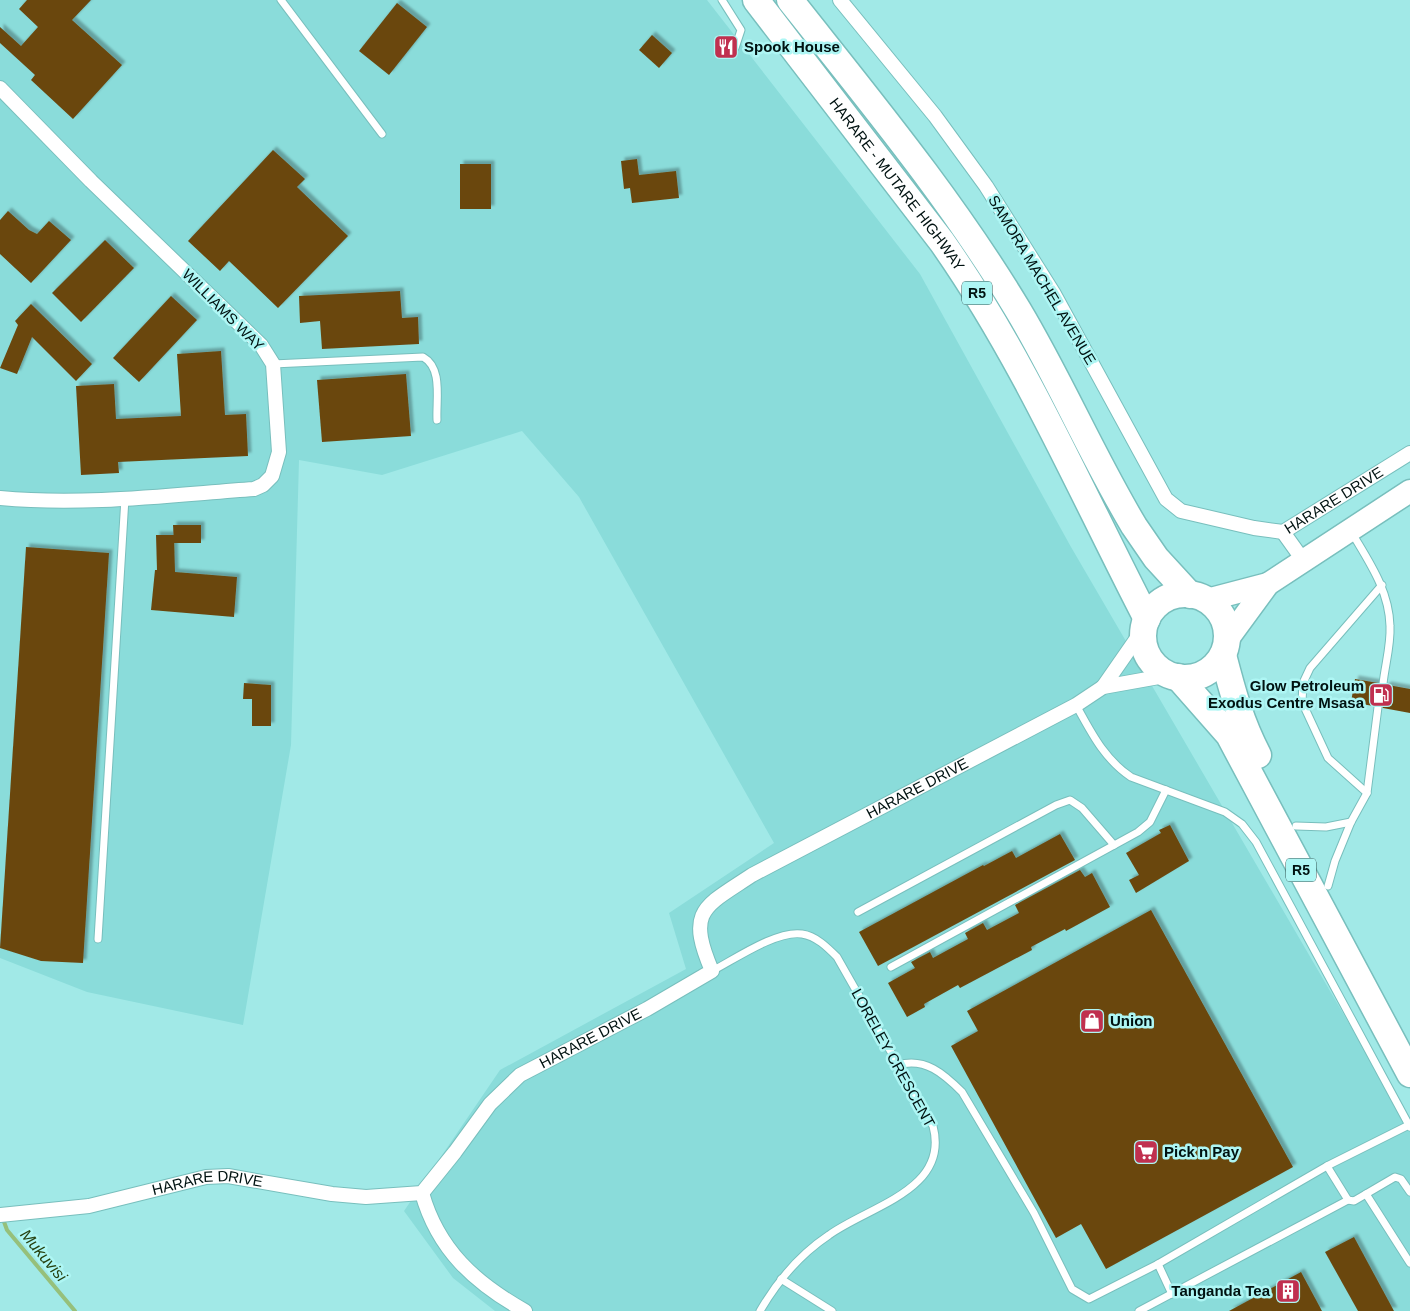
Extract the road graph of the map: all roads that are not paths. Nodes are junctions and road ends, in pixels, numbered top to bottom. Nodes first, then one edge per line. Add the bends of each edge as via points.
1 (281, 0) edge
2 (722, 0) edge
3 (756, 0) edge
4 (790, 0) edge
5 (840, 0) edge
6 (735, 48) dead end
7 (0, 88) edge
8 (382, 134) dead end
9 (273, 364) junction
10 (437, 420) dead end
11 (1410, 453) edge
12 (1410, 491) edge
13 (0, 498) edge
14 (125, 498) junction
15 (1254, 528) joint
16 (1350, 530) junction
17 (1284, 532) junction
18 (1303, 560) junction
19 (1268, 584) junction
20 (1382, 585) junction
21 (1198, 597) junction
22 (1145, 624) junction
23 (1225, 647) junction
24 (1174, 676) junction
25 (1382, 684) dead end
26 (1103, 688) junction
27 (1076, 705) junction
28 (1378, 707) dead end
29 (1166, 790) junction
30 (1367, 794) junction
31 (1351, 822) junction
32 (1296, 826) junction
33 (1114, 845) junction
34 (1328, 886) junction
35 (858, 912) dead end
36 (98, 939) dead end
37 (892, 967) dead end
38 (712, 971) junction
39 (1410, 1042) edge
40 (898, 1065) junction
41 (1410, 1074) edge
42 (1410, 1126) edge
43 (1327, 1166) junction
44 (1410, 1192) edge
45 (422, 1193) junction
46 (1366, 1194) junction
47 (1348, 1200) junction
48 (0, 1215) edge
49 (1410, 1263) edge
50 (1158, 1264) junction
51 (781, 1279) junction
52 (1172, 1294) junction
53 (525, 1311) edge
54 (760, 1311) edge
55 (832, 1311) edge
56 (1139, 1311) edge

1 - 8 lane
2 - 6 lane via 741,30
3 - 22 highway, HARARE - MUTARE HIGHWAY / R5 via 970,282 1022,369
4 - 21 highway, HARARE - MUTARE HIGHWAY / R5 via 898,136 991,267 1134,526 1156,558
5 - 15 street, SAMORA MACHEL AVENUE via 935,116 986,186 1054,294 1166,499 1181,511
7 - 9 street, WILLIAMS WAY via 91,182 252,336
9 - 10 lane via 422,357 436,370
9 - 14 street, WILLIAMS WAY via 280,452 272,476 263,485 254,489
11 - 17 street, HARARE DRIVE
12 - 16 main road
13 - 14 street, WILLIAMS WAY
14 - 36 lane
15 - 17 street, HARARE DRIVE
16 - 18 main road
16 - 20 lane
17 - 18 street
18 - 19 main road
19 - 21 main road
19 - 23 main road
20 - 25 lane via 1390,627
20 - 30 lane via 1310,668 1303,683 1302,702 1328,758
21 - 22 highway via 1176,595 1164,600 1154,608
21 - 23 highway, R5 via 1224,620
22 - 24 highway, R5 via 1144,642 1148,656 1158,667
22 - 26 street, HARARE DRIVE
23 - 24 highway via 1217,663 1204,673 1189,678
23 - 32 highway, R5 via 1245,731
24 - 26 street, HARARE DRIVE
24 - 41 highway, R5 via 1229,735
26 - 27 street, HARARE DRIVE
27 - 29 lane via 1101,749 1122,771
27 - 38 street, HARARE DRIVE via 752,875 709,904 701,917 700,930
28 - 30 lane
29 - 33 lane via 1150,822
29 - 42 lane via 1225,812 1242,824 1256,842
30 - 31 lane
31 - 32 lane via 1326,827
31 - 34 lane
32 - 34 highway, R5
33 - 35 lane via 1082,808 1070,800
33 - 37 lane
34 - 39 highway, R5
38 - 40 lane, LORELEY CRESCENT via 774,938 790,934 814,938 837,957
38 - 45 street, HARARE DRIVE via 520,1075 490,1104
40 - 50 lane via 916,1062 931,1068 946,1076 962,1092 1034,1213 1072,1290 1088,1300
40 - 51 lane, LORELEY CRESCENT via 933,1126 936,1148 930,1166 907,1191 828,1235 789,1268
42 - 43 lane
43 - 47 lane
43 - 50 lane
44 - 46 lane via 1401,1179 1395,1177
45 - 48 street, HARARE DRIVE via 358,1196 228,1176 206,1177 89,1206
45 - 53 street via 428,1214 463,1268
46 - 47 lane via 1354,1201
46 - 49 lane
47 - 52 lane
50 - 52 lane
51 - 54 lane, LORELEY CRESCENT
51 - 55 lane
52 - 56 lane

